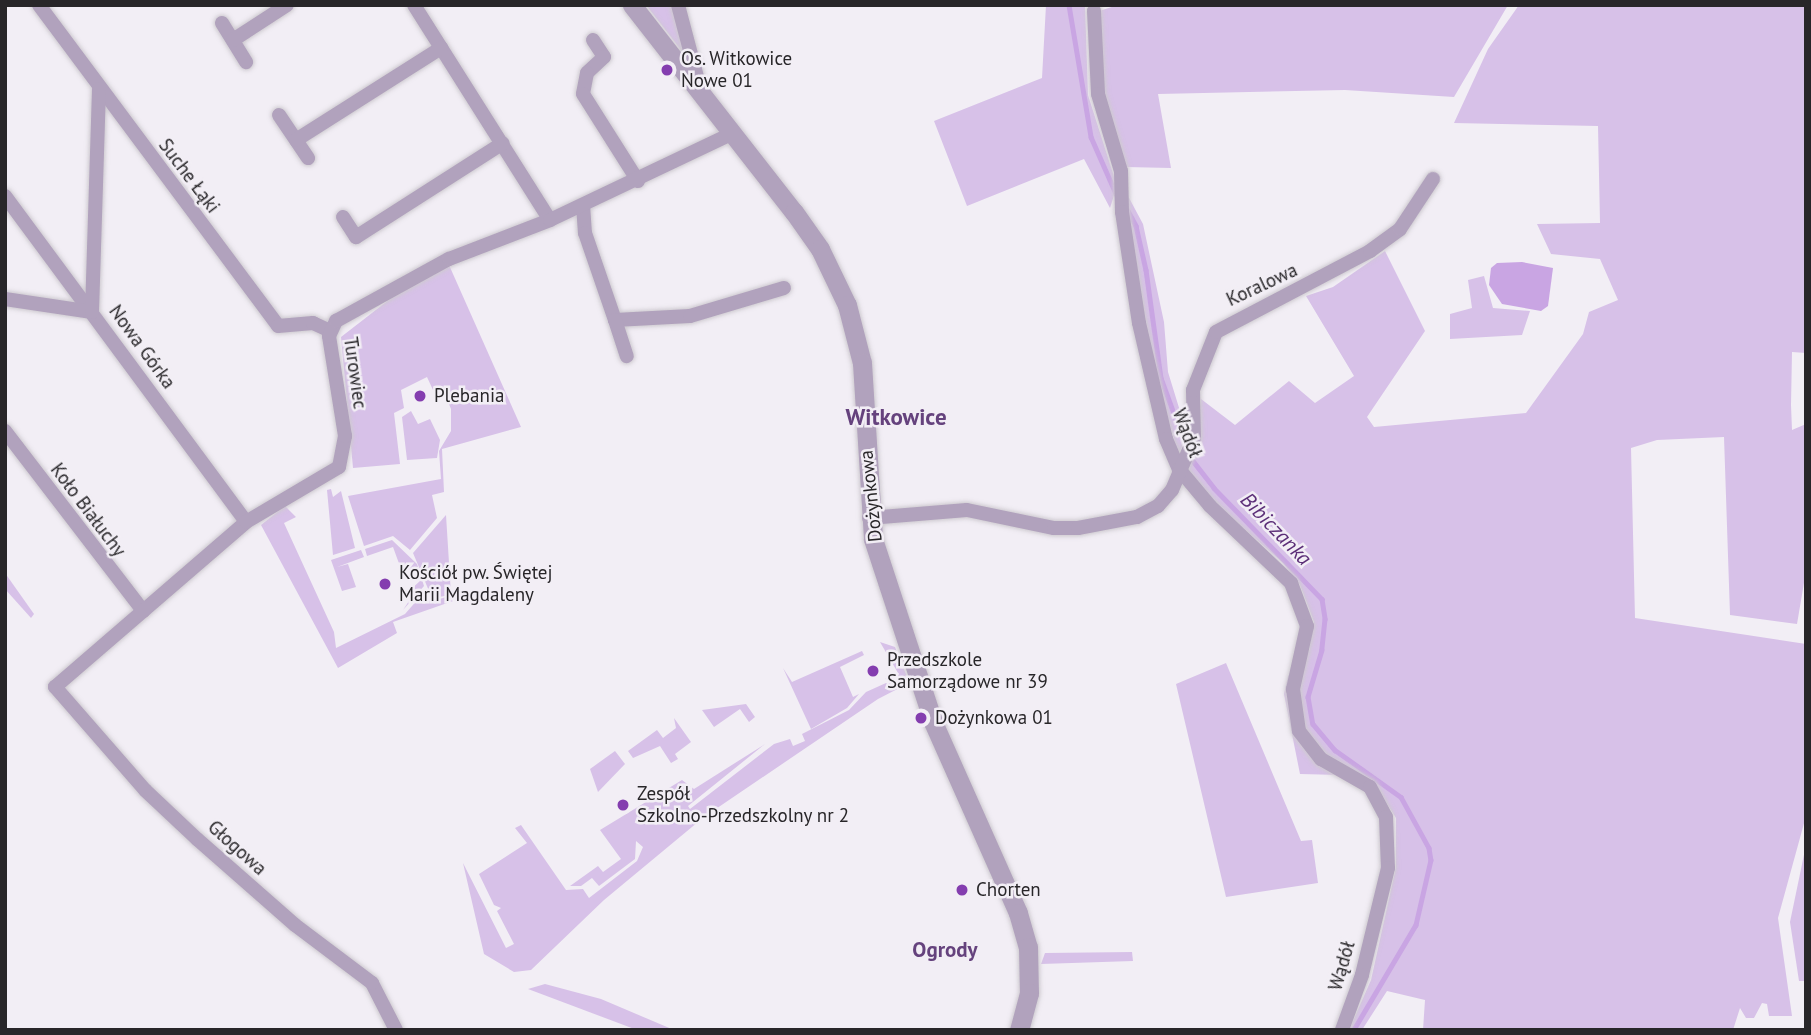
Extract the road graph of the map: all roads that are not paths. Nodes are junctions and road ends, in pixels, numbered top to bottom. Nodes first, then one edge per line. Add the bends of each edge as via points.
1 (39, 5) edge
2 (287, 5) edge
3 (414, 5) edge
4 (632, 5) edge
5 (678, 5) edge
6 (1094, 11) dead end
7 (222, 23) dead end
8 (233, 40) junction
9 (593, 40) dead end
10 (441, 48) junction
11 (246, 62) dead end
12 (99, 89) junction
13 (700, 89) junction
14 (279, 115) dead end
15 (733, 133) junction
16 (296, 140) junction
17 (503, 143) junction
18 (308, 158) dead end
19 (1433, 178) dead end
20 (638, 181) junction
21 (5, 196) edge
22 (583, 205) junction
23 (343, 217) dead end
24 (550, 220) junction
25 (784, 288) dead end
26 (5, 299) edge
27 (92, 312) junction
28 (615, 320) junction
29 (330, 331) junction
30 (627, 356) dead end
31 (5, 432) edge
32 (1182, 464) junction
33 (869, 518) junction
34 (246, 522) junction
35 (143, 611) junction
36 (55, 687) joint
37 (396, 1030) edge
38 (1019, 1030) edge
39 (1342, 1030) edge

1 - 12 street, Suche Łąki
2 - 8 street
3 - 10 street
4 - 13 street, Dożynkowa
5 - 13 street
6 - 32 street, Wądół via 1098,94 1124,188 1122,212 1145,359 1166,439
7 - 8 street
8 - 11 street
9 - 20 street via 604,57 587,73 584,98
10 - 16 street
10 - 17 street
12 - 27 street
12 - 29 street, Suche Łąki via 278,326 313,323
13 - 15 street, Dożynkowa
14 - 16 street
15 - 20 street, Turowiec
15 - 33 street, Dożynkowa via 820,249 847,305 862,363
16 - 18 street
17 - 23 street via 356,237
17 - 24 street
19 - 32 street, Koralowa via 1400,229 1370,251 1216,332 1193,390 1194,438
20 - 22 street, Turowiec
21 - 27 street, Nowa Górka
22 - 24 street, Turowiec
22 - 28 street via 585,233
24 - 29 street, Turowiec via 443,262 351,309
25 - 28 street via 690,316
26 - 27 street
27 - 34 street, Nowa Górka
28 - 30 street
29 - 34 street, Turowiec via 345,436 339,467
31 - 35 street, Koło Białuchy
32 - 33 street, Koralowa via 1172,490 1158,506 1108,525 1054,528 967,510
32 - 39 street, Wądół via 1210,506 1291,583 1307,626 1293,689 1299,731 1321,759 1370,787 1386,817 1388,868 1362,975
33 - 38 street, Dożynkowa via 933,722 1025,936 1029,993
34 - 35 street, Turowiec
35 - 36 street, Turowiec
36 - 37 street, Głogowa via 145,790 197,839 295,925 372,983

